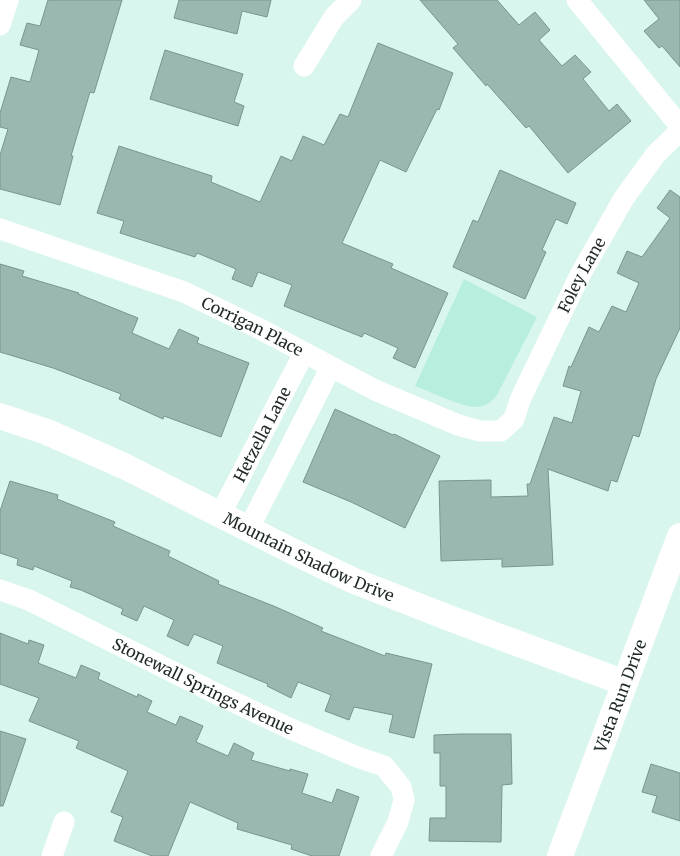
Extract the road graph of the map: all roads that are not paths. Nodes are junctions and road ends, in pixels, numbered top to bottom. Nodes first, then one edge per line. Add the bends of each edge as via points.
1 (8, 0) edge
2 (351, 0) edge
3 (577, 0) edge
4 (0, 25) edge
5 (304, 66) dead end
6 (680, 126) edge
7 (680, 131) edge
8 (0, 229) edge
9 (304, 353) junction
10 (331, 368) junction
11 (0, 416) edge
12 (502, 431) joint
13 (220, 514) junction
14 (249, 528) junction
15 (680, 536) edge
16 (0, 590) edge
17 (625, 683) junction
18 (64, 822) dead end
19 (52, 856) edge
20 (381, 856) edge
21 (560, 856) edge

1 - 4 street
2 - 5 street via 334,17
3 - 6 street
7 - 12 street, Foley Lane via 656,154 624,198 580,276 520,400 514,419
8 - 9 street, Corrigan Place via 184,292
9 - 10 street, Corrigan Place
9 - 13 street, Hetzella Lane
10 - 12 street, Corrigan Place via 458,425 480,431
10 - 14 street, Hetzella Lane
11 - 13 street, Mountain Shadow Drive via 84,447
13 - 14 street, Mountain Shadow Drive
14 - 17 street, Mountain Shadow Drive via 360,583
15 - 17 street, Vista Run Drive
16 - 20 street, Stonewall Springs Avenue via 29,600 291,729 384,766 401,788 404,800 398,822
17 - 21 street, Vista Run Drive
18 - 19 street

